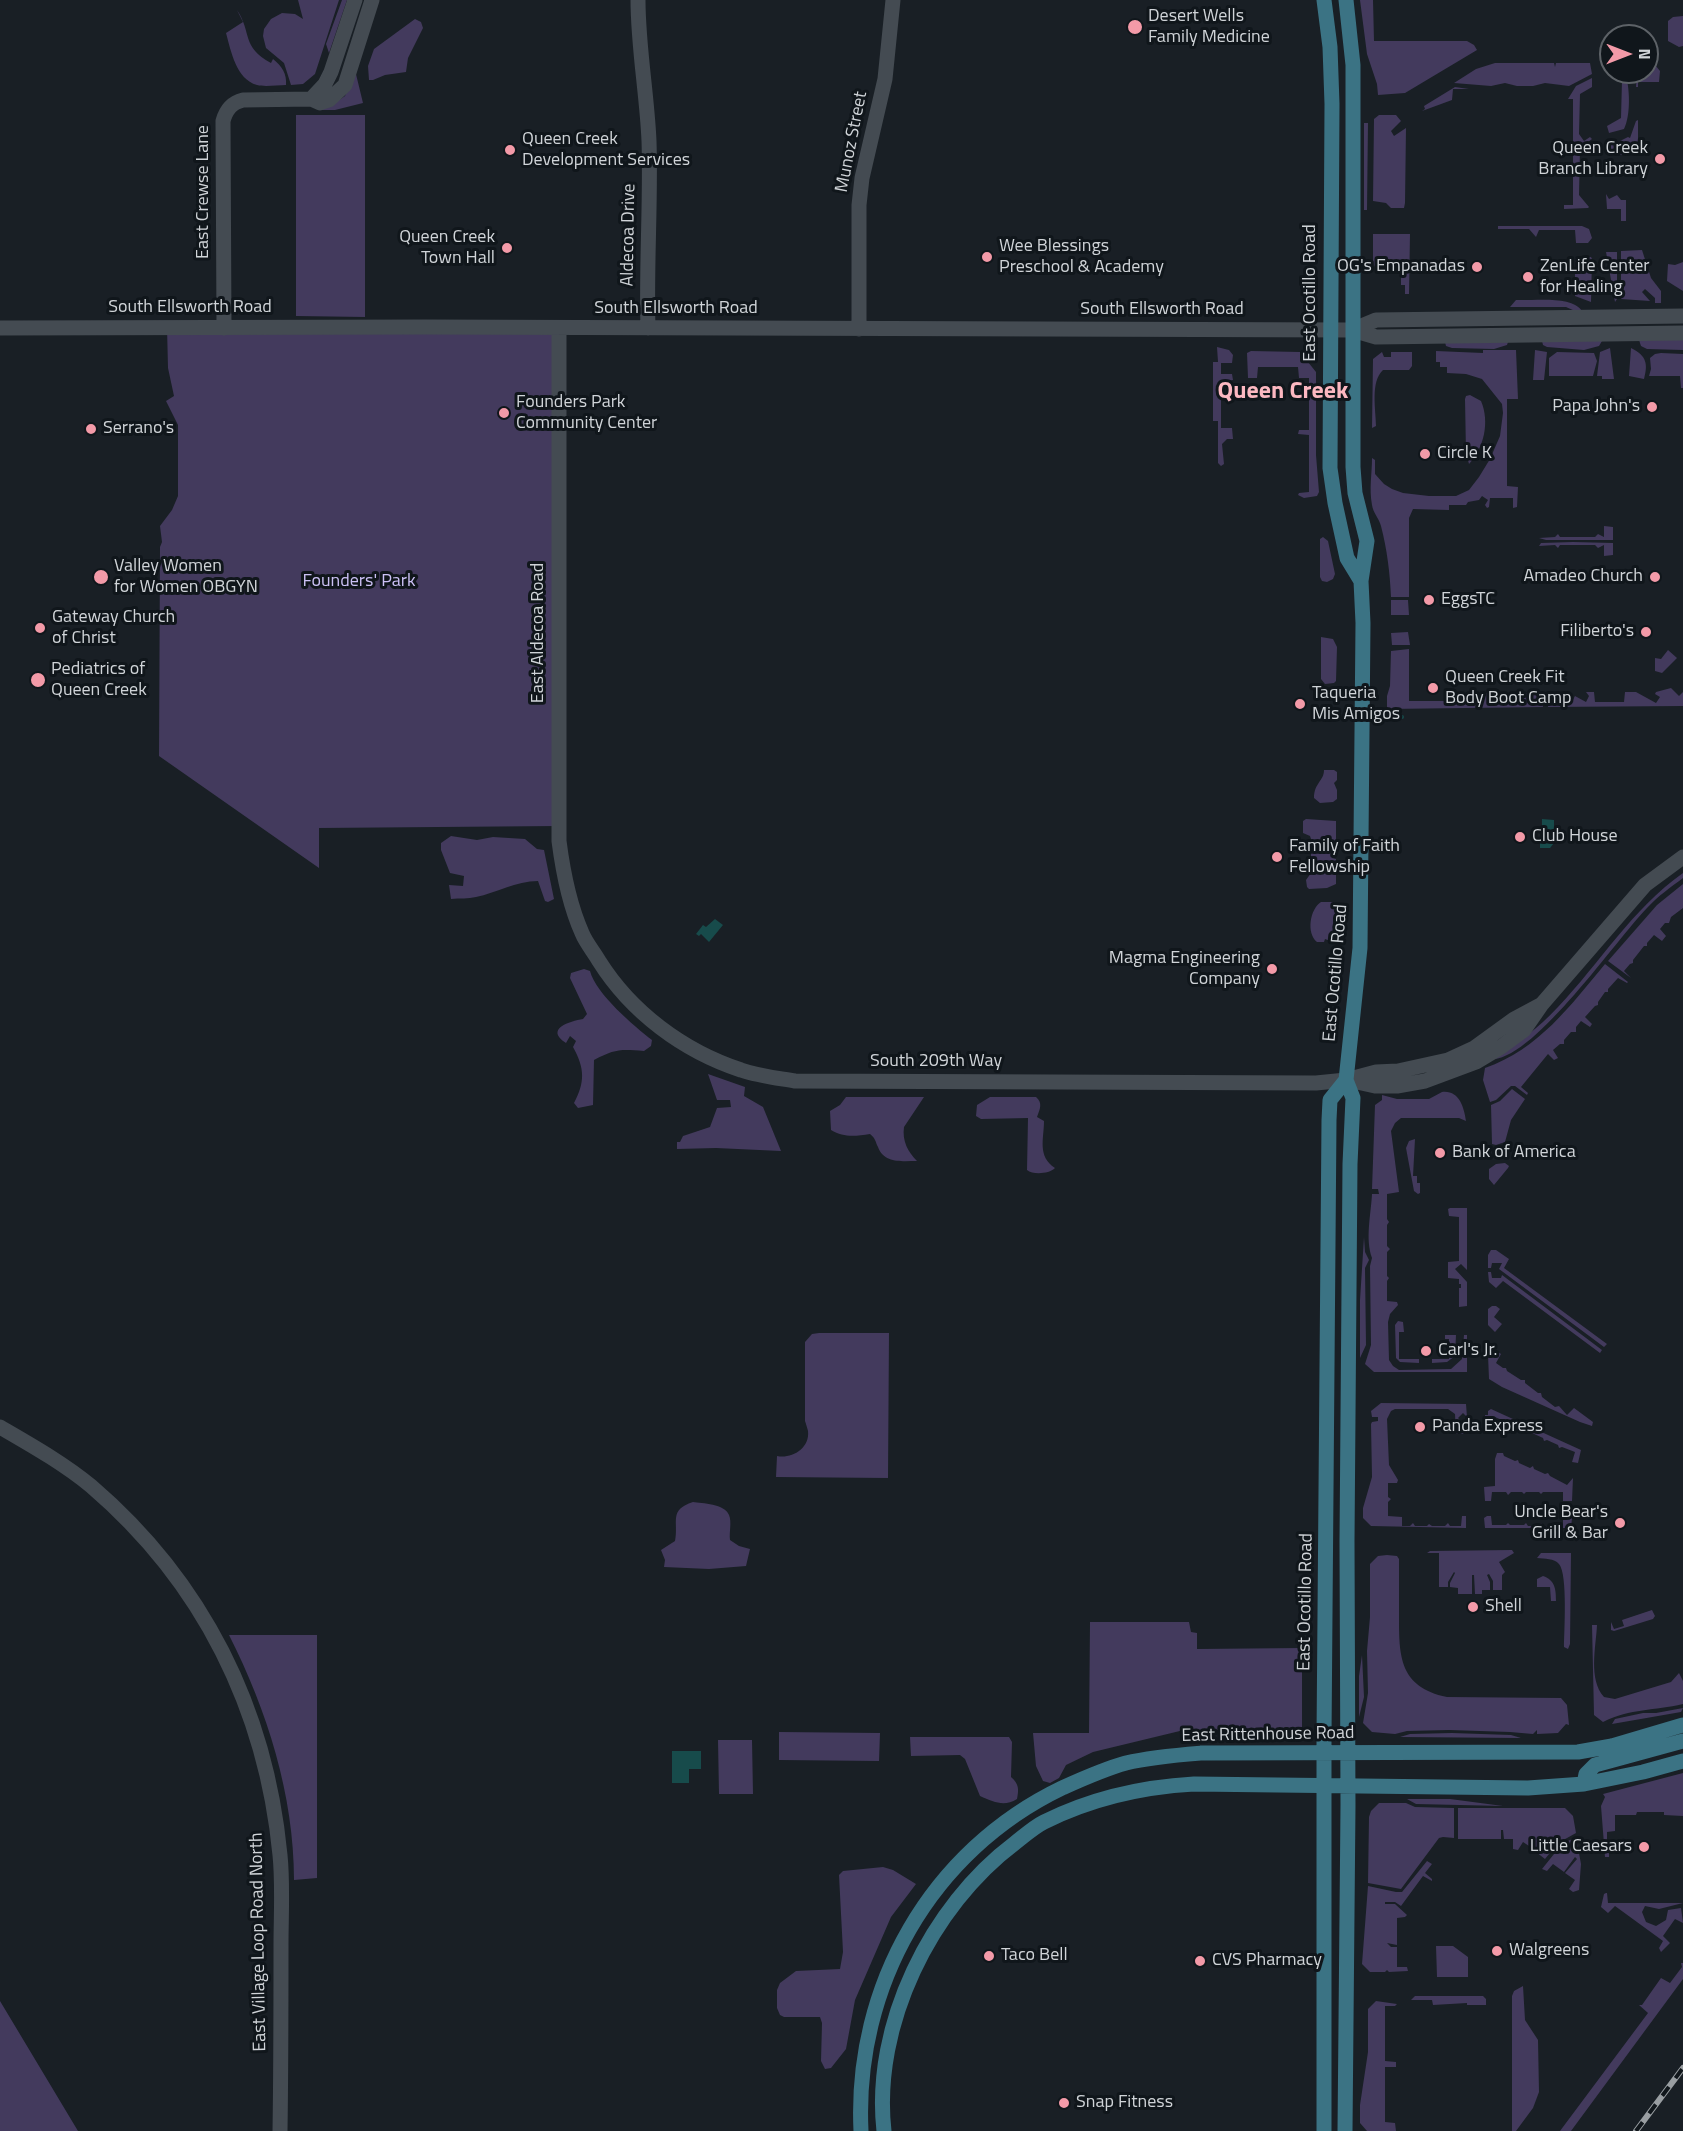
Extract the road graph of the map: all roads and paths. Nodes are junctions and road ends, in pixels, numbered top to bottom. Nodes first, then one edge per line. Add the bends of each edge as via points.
1 (355, 0) edge
2 (372, 0) edge
3 (638, 0) edge
4 (892, 0) edge
5 (1324, 0) edge
6 (1346, 0) edge
7 (311, 99) junction
8 (1683, 316) edge
9 (0, 328) edge
10 (224, 328) junction
11 (648, 328) junction
12 (559, 329) junction
13 (859, 329) junction
14 (1352, 330) junction
15 (1330, 331) junction
16 (1683, 333) edge
17 (1361, 582) junction
18 (1683, 857) edge
19 (582, 934) joint
20 (1346, 1080) junction
21 (1327, 1360) junction
22 (1349, 1388) junction
23 (0, 1427) edge
24 (1683, 1725) edge
25 (1683, 1741) edge
26 (1324, 1753) junction
27 (1347, 1754) junction
28 (1683, 1761) edge
29 (1584, 1784) junction
30 (1324, 1785) junction
31 (1348, 1787) junction
32 (1324, 2016) junction
33 (1346, 2031) junction
34 (280, 2131) edge
35 (861, 2131) edge
36 (884, 2131) edge
37 (1324, 2131) edge
38 (1345, 2131) edge

1 - 7 street via 331,72
2 - 7 street via 345,85 329,100 320,103
3 - 11 street, Aldecoa Drive via 650,153
4 - 13 street, Munoz Street via 885,79 860,196
5 - 15 main road, East Ocotillo Road via 1331,65
6 - 14 main road, East Ocotillo Road via 1353,65
7 - 10 street, East Crewse Lane via 243,100 226,112
8 - 14 street, South Ellsworth Road via 1376,320
9 - 10 street, South Ellsworth Road
10 - 12 street, South Ellsworth Road
11 - 12 street, South Ellsworth Road
11 - 13 street, South Ellsworth Road
12 - 19 street, East Aldecoa Road via 559,841 564,879
13 - 15 street, South Ellsworth Road
14 - 15 street, South Ellsworth Road
14 - 16 street, South Ellsworth Road via 1376,337
14 - 17 main road, East Ocotillo Road via 1353,467 1366,541
15 - 17 main road, East Ocotillo Road via 1331,484 1347,558
17 - 20 main road, East Ocotillo Road via 1360,948
18 - 20 street, South 209th Way via 1645,885 1524,1030 1501,1047 1476,1062 1425,1081 1375,1086
19 - 20 street, South 209th Way via 621,991 653,1022 712,1059 771,1077 795,1081 1245,1084
20 - 21 main road, East Ocotillo Road via 1330,1100
20 - 22 main road, East Ocotillo Road via 1353,1098
21 - 22 main road via 1334,1362
21 - 26 main road, East Ocotillo Road
22 - 27 main road, East Ocotillo Road
23 - 34 street, East Village Loop Road North via 41,1450 90,1486 137,1530 202,1614 246,1703 272,1789 281,1857
24 - 27 main road, East Rittenhouse Road via 1578,1752
25 - 29 main road via 1595,1765 1586,1774
26 - 27 main road, East Rittenhouse Road
26 - 30 main road, East Ocotillo Road
26 - 35 main road, East Rittenhouse Road via 1202,1753 1125,1763 1036,1801 993,1830 936,1890 909,1928 888,1972 866,2051
27 - 31 main road, East Ocotillo Road
28 - 29 main road
29 - 31 main road via 1517,1788
30 - 31 main road
30 - 32 main road, East Ocotillo Road
30 - 36 main road via 1194,1784 1125,1792 1042,1822 1002,1852 943,1918 905,1987 883,2086
31 - 33 main road, East Ocotillo Road
32 - 33 main road
32 - 37 main road, East Ocotillo Road
33 - 38 main road, East Ocotillo Road

